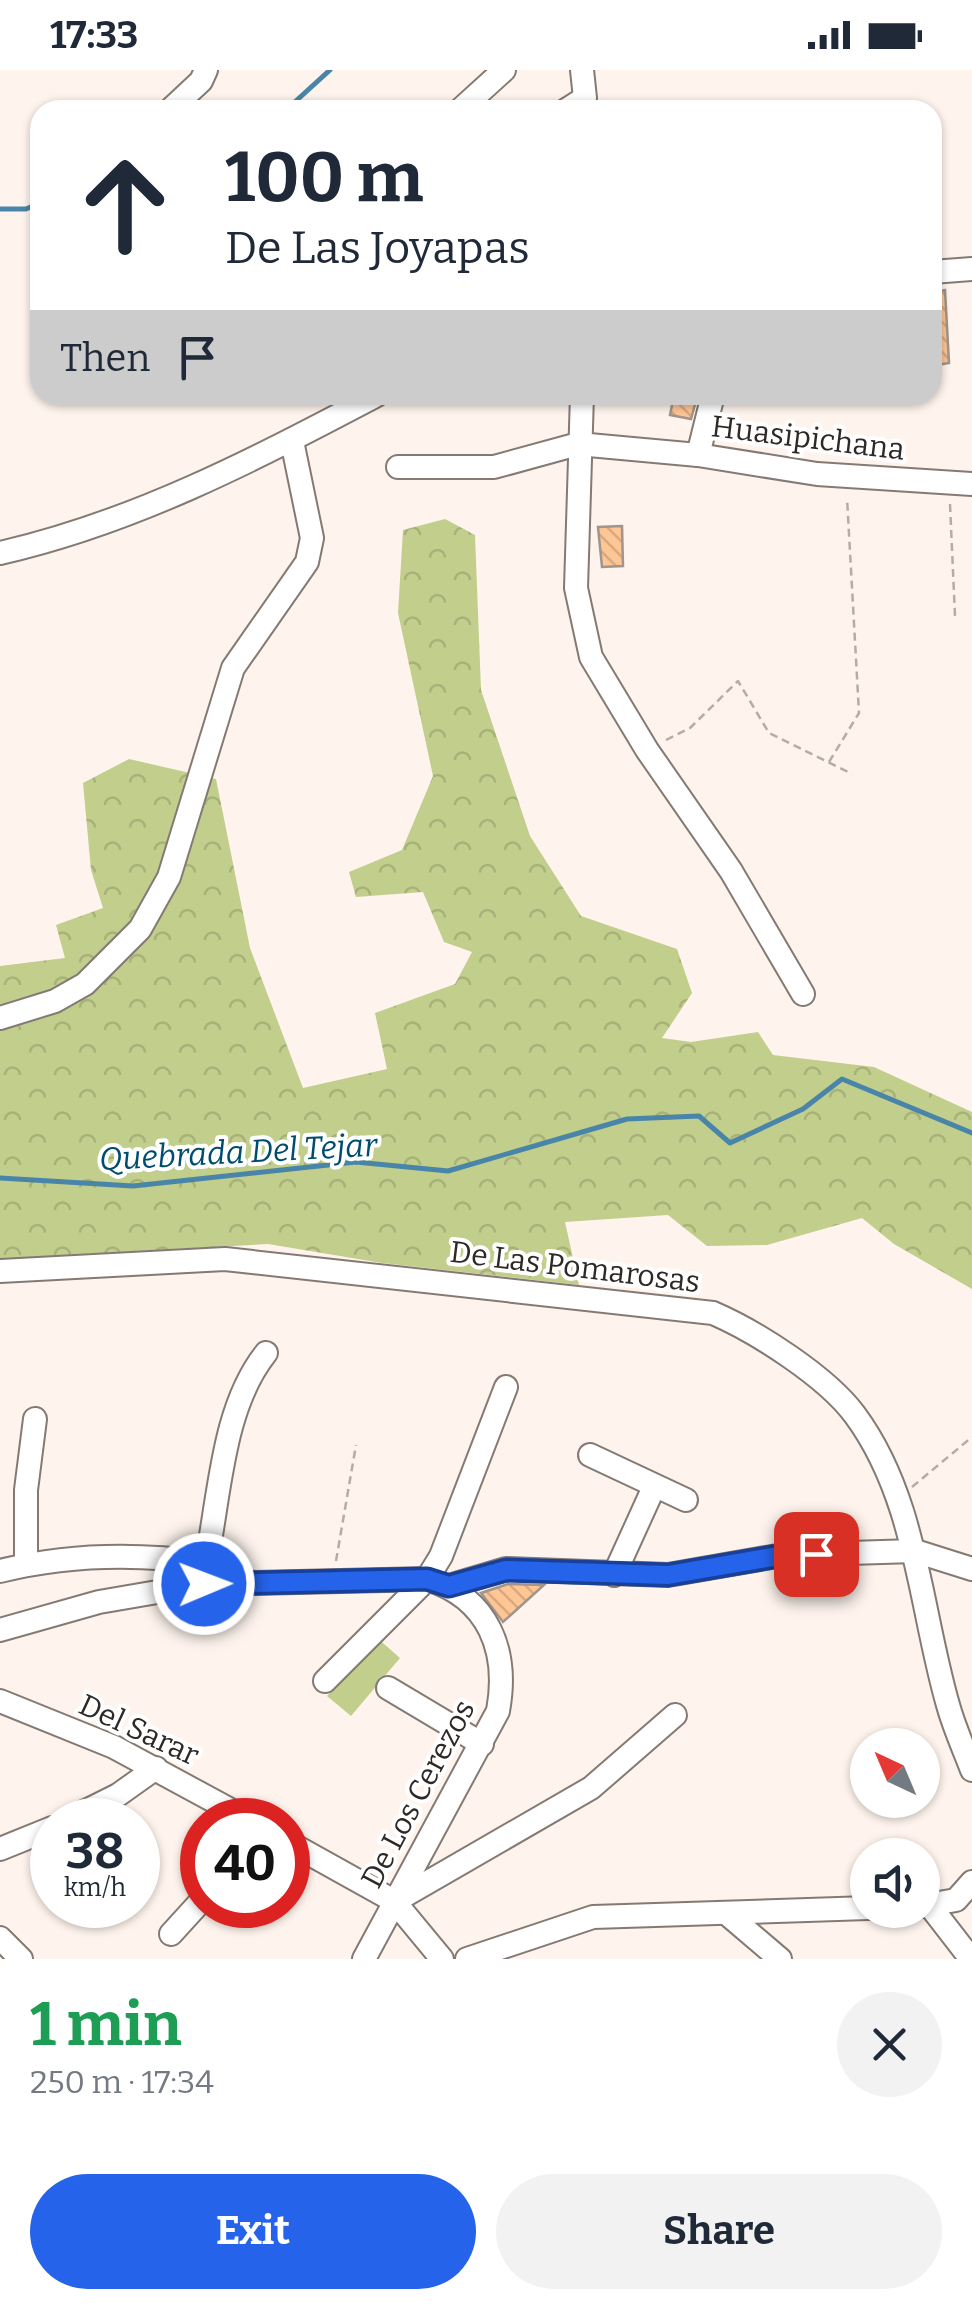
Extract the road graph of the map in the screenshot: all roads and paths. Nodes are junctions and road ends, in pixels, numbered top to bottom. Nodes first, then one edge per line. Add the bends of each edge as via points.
1 (206, 70) edge
2 (504, 70) edge
3 (582, 70) edge
4 (181, 100) edge
5 (471, 100) edge
6 (582, 100) edge
7 (972, 268) edge
8 (942, 271) edge
9 (359, 405) edge
10 (581, 405) edge
11 (710, 405) edge
12 (292, 440) junction
13 (578, 444) junction
14 (698, 455) junction
15 (398, 466) dead end
16 (846, 476) junction
17 (961, 484) edge
18 (0, 552) edge
19 (954, 616) dead end
20 (647, 750) junction
21 (829, 762) junction
22 (852, 774) dead end
23 (803, 994) dead end
24 (0, 1018) edge
25 (0, 1271) edge
26 (266, 1353) dead end
27 (506, 1387) dead end
28 (35, 1419) dead end
29 (972, 1438) edge
30 (356, 1445) dead end
31 (590, 1455) dead end
32 (654, 1487) junction
33 (686, 1500) dead end
34 (896, 1500) junction
35 (914, 1551) junction
36 (26, 1565) junction
37 (972, 1569) edge
38 (0, 1572) edge
39 (205, 1574) junction
40 (614, 1575) junction
41 (332, 1582) junction
42 (438, 1582) junction
43 (0, 1630) edge
44 (325, 1681) dead end
45 (388, 1688) dead end
46 (0, 1701) edge
47 (675, 1715) dead end
48 (482, 1744) junction
49 (156, 1768) junction
50 (972, 1770) edge
51 (112, 1798) edge
52 (210, 1798) edge
53 (30, 1837) edge
54 (0, 1849) edge
55 (310, 1854) edge
56 (972, 1882) edge
57 (394, 1902) junction
58 (940, 1903) edge
59 (850, 1909) edge
60 (726, 1913) junction
61 (940, 1922) edge
62 (180, 1924) edge
63 (171, 1934) dead end
64 (0, 1938) edge
65 (20, 1959) edge
66 (364, 1959) edge
67 (442, 1959) edge
68 (467, 1959) edge
69 (780, 1959) edge
70 (971, 1959) edge

1 - 4 street
2 - 5 street
3 - 6 street
7 - 8 street
9 - 12 street
10 - 13 street
11 - 14 street
12 - 18 street via 134,514 68,538
12 - 24 street via 312,538 308,562 233,668 168,877 140,929 85,984
13 - 14 street, Huasipichana
13 - 15 street via 494,468
13 - 20 street via 581,623 591,658
14 - 16 street, Huasipichana
16 - 17 street, Huasipichana
16 - 21 path via 859,713
17 - 19 path
20 - 21 path via 690,728 738,681 769,732
20 - 23 street via 731,871
21 - 22 path
25 - 34 street, De Las Pomarosas via 225,1259 713,1313 804,1370 855,1414
26 - 39 street via 238,1400
27 - 42 street
28 - 36 street
29 - 34 path
30 - 41 path
31 - 32 street
32 - 33 street
32 - 40 street
34 - 35 street, De Las Pomarosas
35 - 37 street
35 - 40 street via 784,1555 668,1575
35 - 50 street, De Las Pomarosas via 948,1706
36 - 38 street
36 - 39 street via 132,1555
39 - 41 street
39 - 43 street
40 - 42 street via 506,1570
41 - 42 street
42 - 44 street
42 - 48 street, De Los Cerezos via 490,1628 502,1654 498,1710
45 - 48 street
46 - 49 street, Del Sarar
47 - 57 street via 591,1788
48 - 57 street, De Los Cerezos
49 - 51 street
49 - 52 street, Del Sarar
53 - 54 street
55 - 57 street
56 - 58 street via 956,1900
57 - 66 street, De Los Cerezos
57 - 67 street
59 - 60 street
60 - 68 street via 594,1917
60 - 69 street
61 - 70 street
62 - 63 street
64 - 65 street

